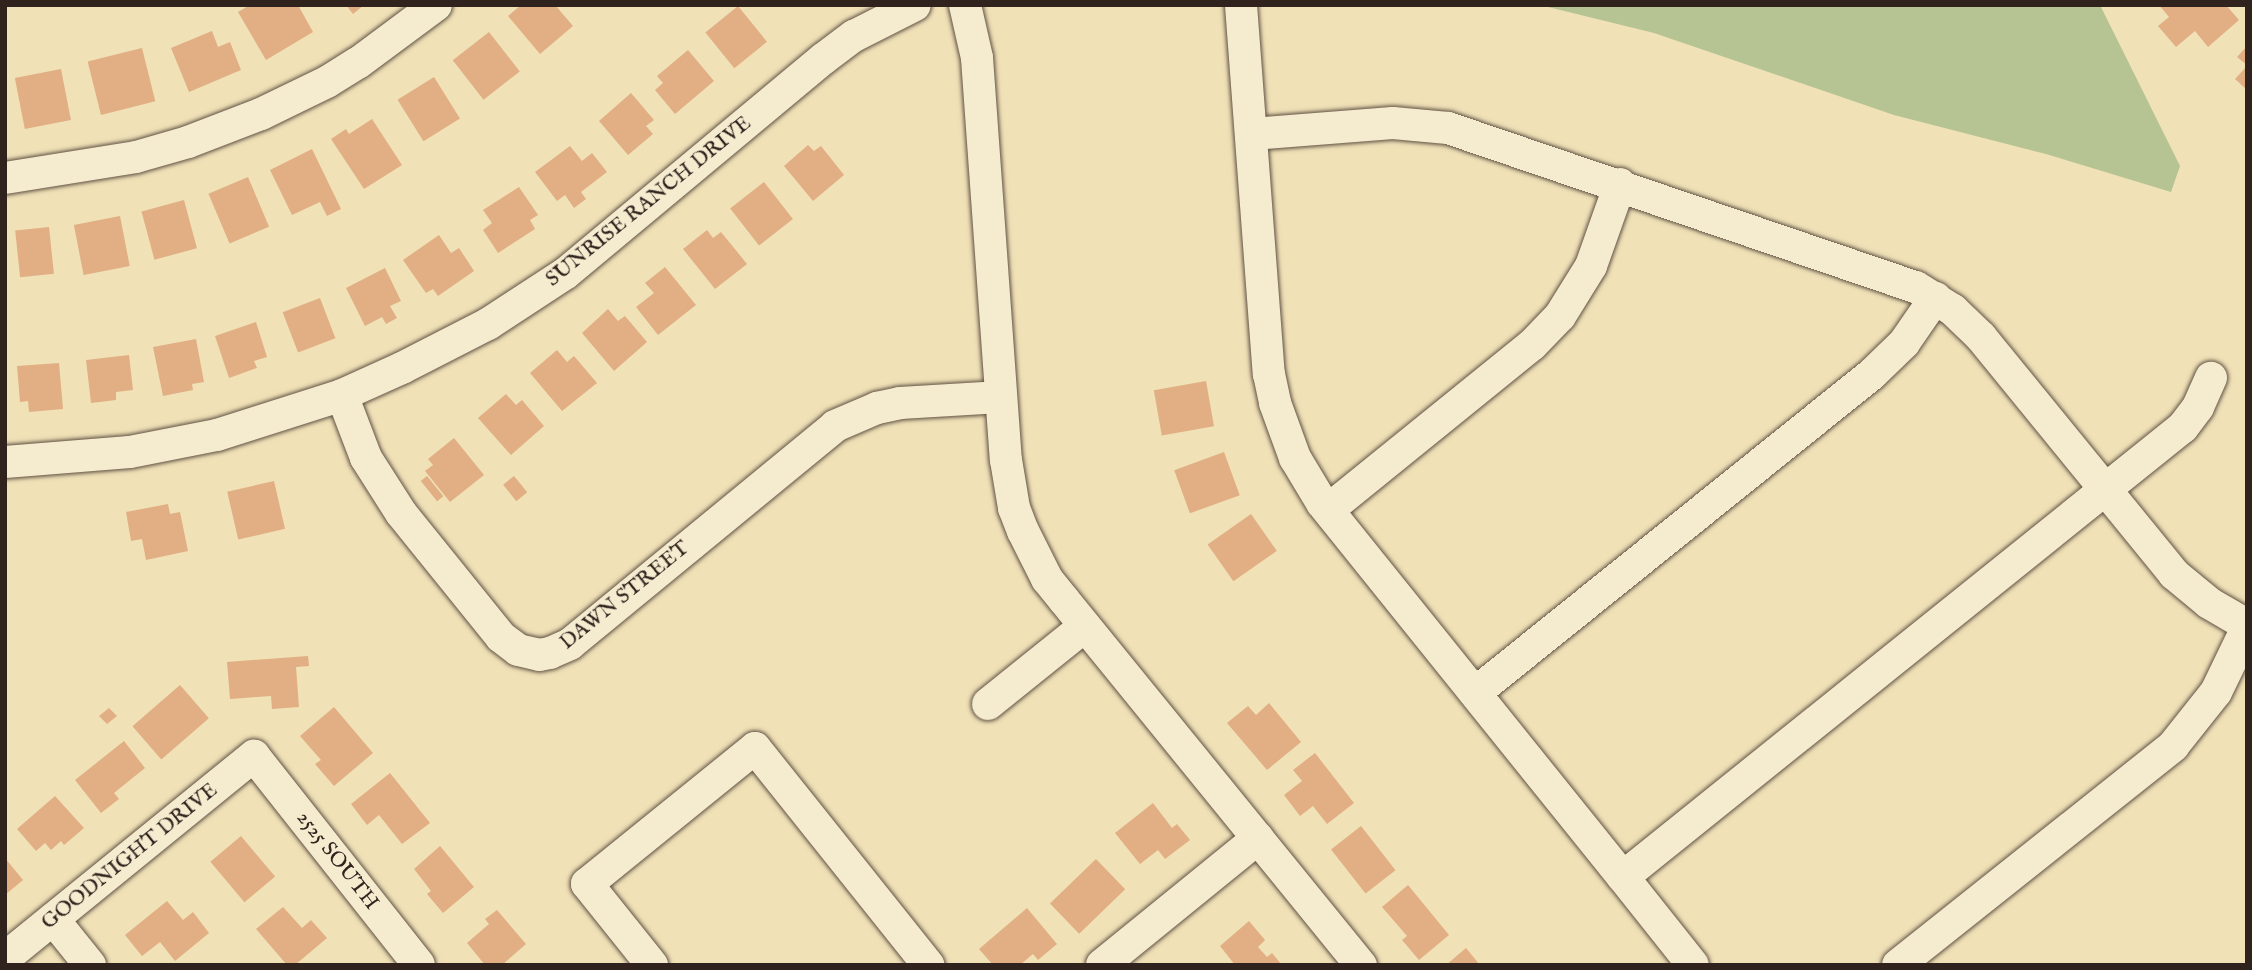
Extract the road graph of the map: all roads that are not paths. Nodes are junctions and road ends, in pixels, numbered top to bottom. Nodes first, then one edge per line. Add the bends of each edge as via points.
1 (436, 5) edge
2 (915, 5) edge
3 (964, 5) edge
4 (1241, 5) edge
5 (1252, 134) junction
6 (5, 177) edge
7 (1620, 184) junction
8 (1935, 298) junction
9 (2211, 378) dead end
10 (342, 395) junction
11 (1001, 397) junction
12 (5, 462) edge
13 (2105, 490) junction
14 (1328, 510) junction
15 (1085, 626) junction
16 (2247, 626) edge
17 (1475, 694) junction
18 (988, 704) dead end
19 (254, 757) joint
20 (1258, 838) junction
21 (1623, 877) junction
22 (53, 919) junction
23 (5, 958) edge
24 (90, 965) edge
25 (419, 965) edge
26 (652, 965) edge
27 (928, 965) edge
28 (1102, 965) edge
29 (1361, 965) edge
30 (1693, 965) edge
31 (1898, 965) edge

1 - 6 street via 348,69 261,114 136,158
2 - 10 street, SUNRISE RANCH DRIVE via 854,36 823,59 566,273 488,324
3 - 11 street via 977,58
4 - 5 street
5 - 7 street via 1422,124 1474,135
5 - 14 street via 1273,394 1295,458
7 - 8 street via 1895,278
7 - 14 street via 1591,266 1560,316 1532,345
8 - 13 street via 1981,337
8 - 17 street via 1905,343 1872,374
9 - 13 street via 2183,427
10 - 11 street, DAWN STREET via 366,458 401,513 501,636 518,650 539,655 570,644 835,426 900,403
10 - 12 street, SUNRISE RANCH DRIVE via 178,444
11 - 15 street via 1009,484 1023,531 1047,579
13 - 16 street via 2174,574 2208,603
13 - 21 street
14 - 17 street
15 - 18 street
15 - 20 street
16 - 31 street via 2216,692 2174,746
17 - 21 street
19 - 22 street, GOODNIGHT DRIVE
19 - 25 street, 2525 SOUTH
20 - 28 street
20 - 29 street
21 - 30 street
22 - 23 street, GOODNIGHT DRIVE
22 - 24 street
26 - 27 street via 587,884 755,748

